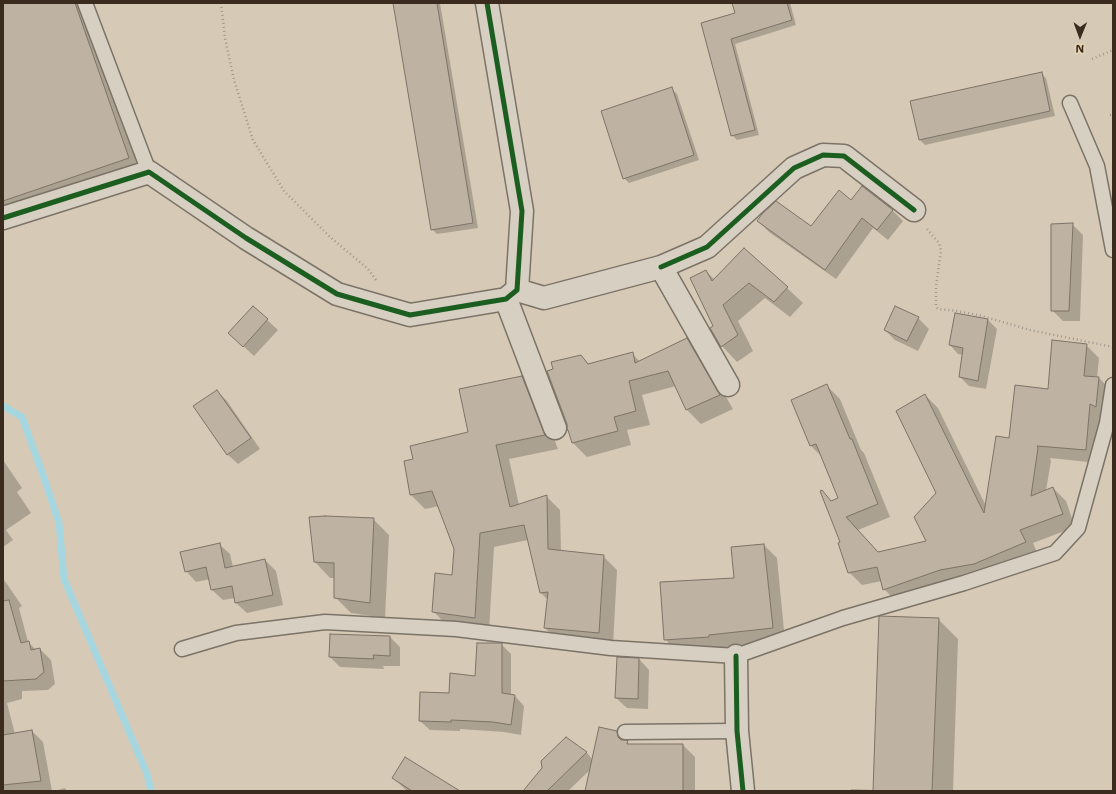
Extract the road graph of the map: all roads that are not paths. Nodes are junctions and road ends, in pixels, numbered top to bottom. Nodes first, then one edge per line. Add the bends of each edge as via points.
1 (85, 3) edge
2 (487, 3) edge
3 (1070, 103) dead end
4 (149, 172) junction
5 (914, 210) road end
6 (3, 218) edge
7 (1113, 250) edge
8 (661, 267) junction
9 (511, 294) junction
10 (728, 385) dead end
11 (1113, 385) edge
12 (555, 428) dead end
13 (182, 649) dead end
14 (736, 656) junction
15 (737, 731) junction
16 (625, 732) dead end
17 (743, 791) edge

1 - 4 lane
2 - 9 street via 522,211
3 - 7 lane via 1097,166
4 - 6 street
4 - 9 street via 246,238 336,294 410,315
5 - 8 street via 844,156 823,155 794,168 707,247
8 - 9 street via 544,298
8 - 10 street
9 - 12 street
11 - 14 lane via 1107,423 1078,528 1055,553 844,618
13 - 14 lane via 236,633 325,622 456,629 611,648
14 - 15 street
15 - 16 lane
15 - 17 street

